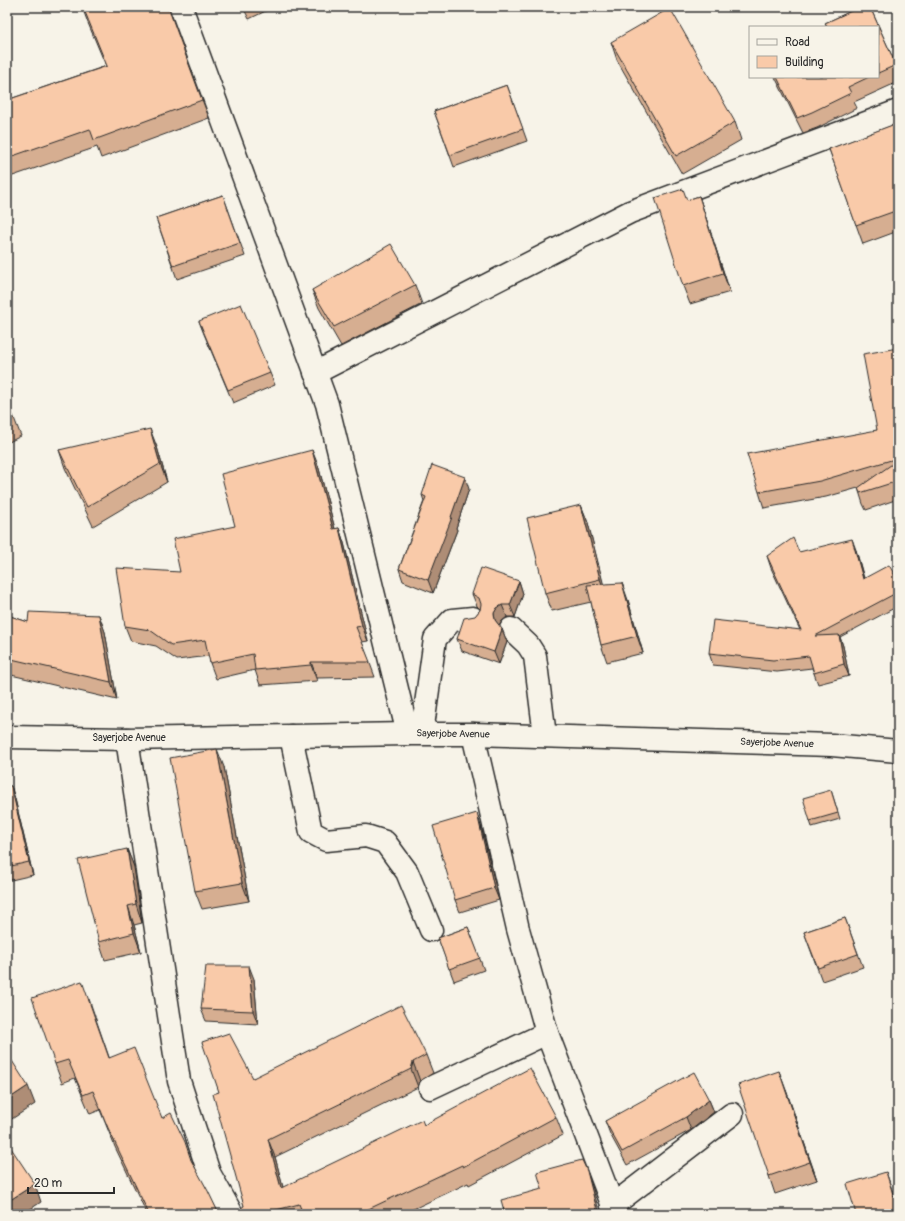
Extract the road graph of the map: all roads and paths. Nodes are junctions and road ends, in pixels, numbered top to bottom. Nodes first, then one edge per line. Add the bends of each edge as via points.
1 (181, 7) edge
2 (898, 111) edge
3 (315, 373) junction
4 (473, 618) edge
5 (511, 629) dead end
6 (415, 734) junction
7 (473, 734) junction
8 (291, 736) junction
9 (545, 736) junction
10 (7, 737) edge
11 (128, 738) junction
12 (898, 751) edge
13 (431, 930) dead end
14 (547, 1034) junction
15 (430, 1088) dead end
16 (732, 1114) dead end
17 (614, 1210) edge
18 (232, 1214) edge

1 - 3 street
2 - 3 street via 630,212
3 - 6 street via 327,404
4 - 6 street via 452,620 435,639
5 - 9 street via 528,645 535,656
6 - 7 street, Sayerjobe Avenue
6 - 8 street, Sayerjobe Avenue
7 - 9 street, Sayerjobe Avenue
7 - 14 street via 518,929
8 - 11 street, Sayerjobe Avenue
8 - 13 street via 311,832 326,840 366,836 385,842 407,872
9 - 12 street, Sayerjobe Avenue via 832,745
10 - 11 street, Sayerjobe Avenue
11 - 18 street via 179,1081 208,1173
14 - 15 street
14 - 17 street
16 - 17 street

